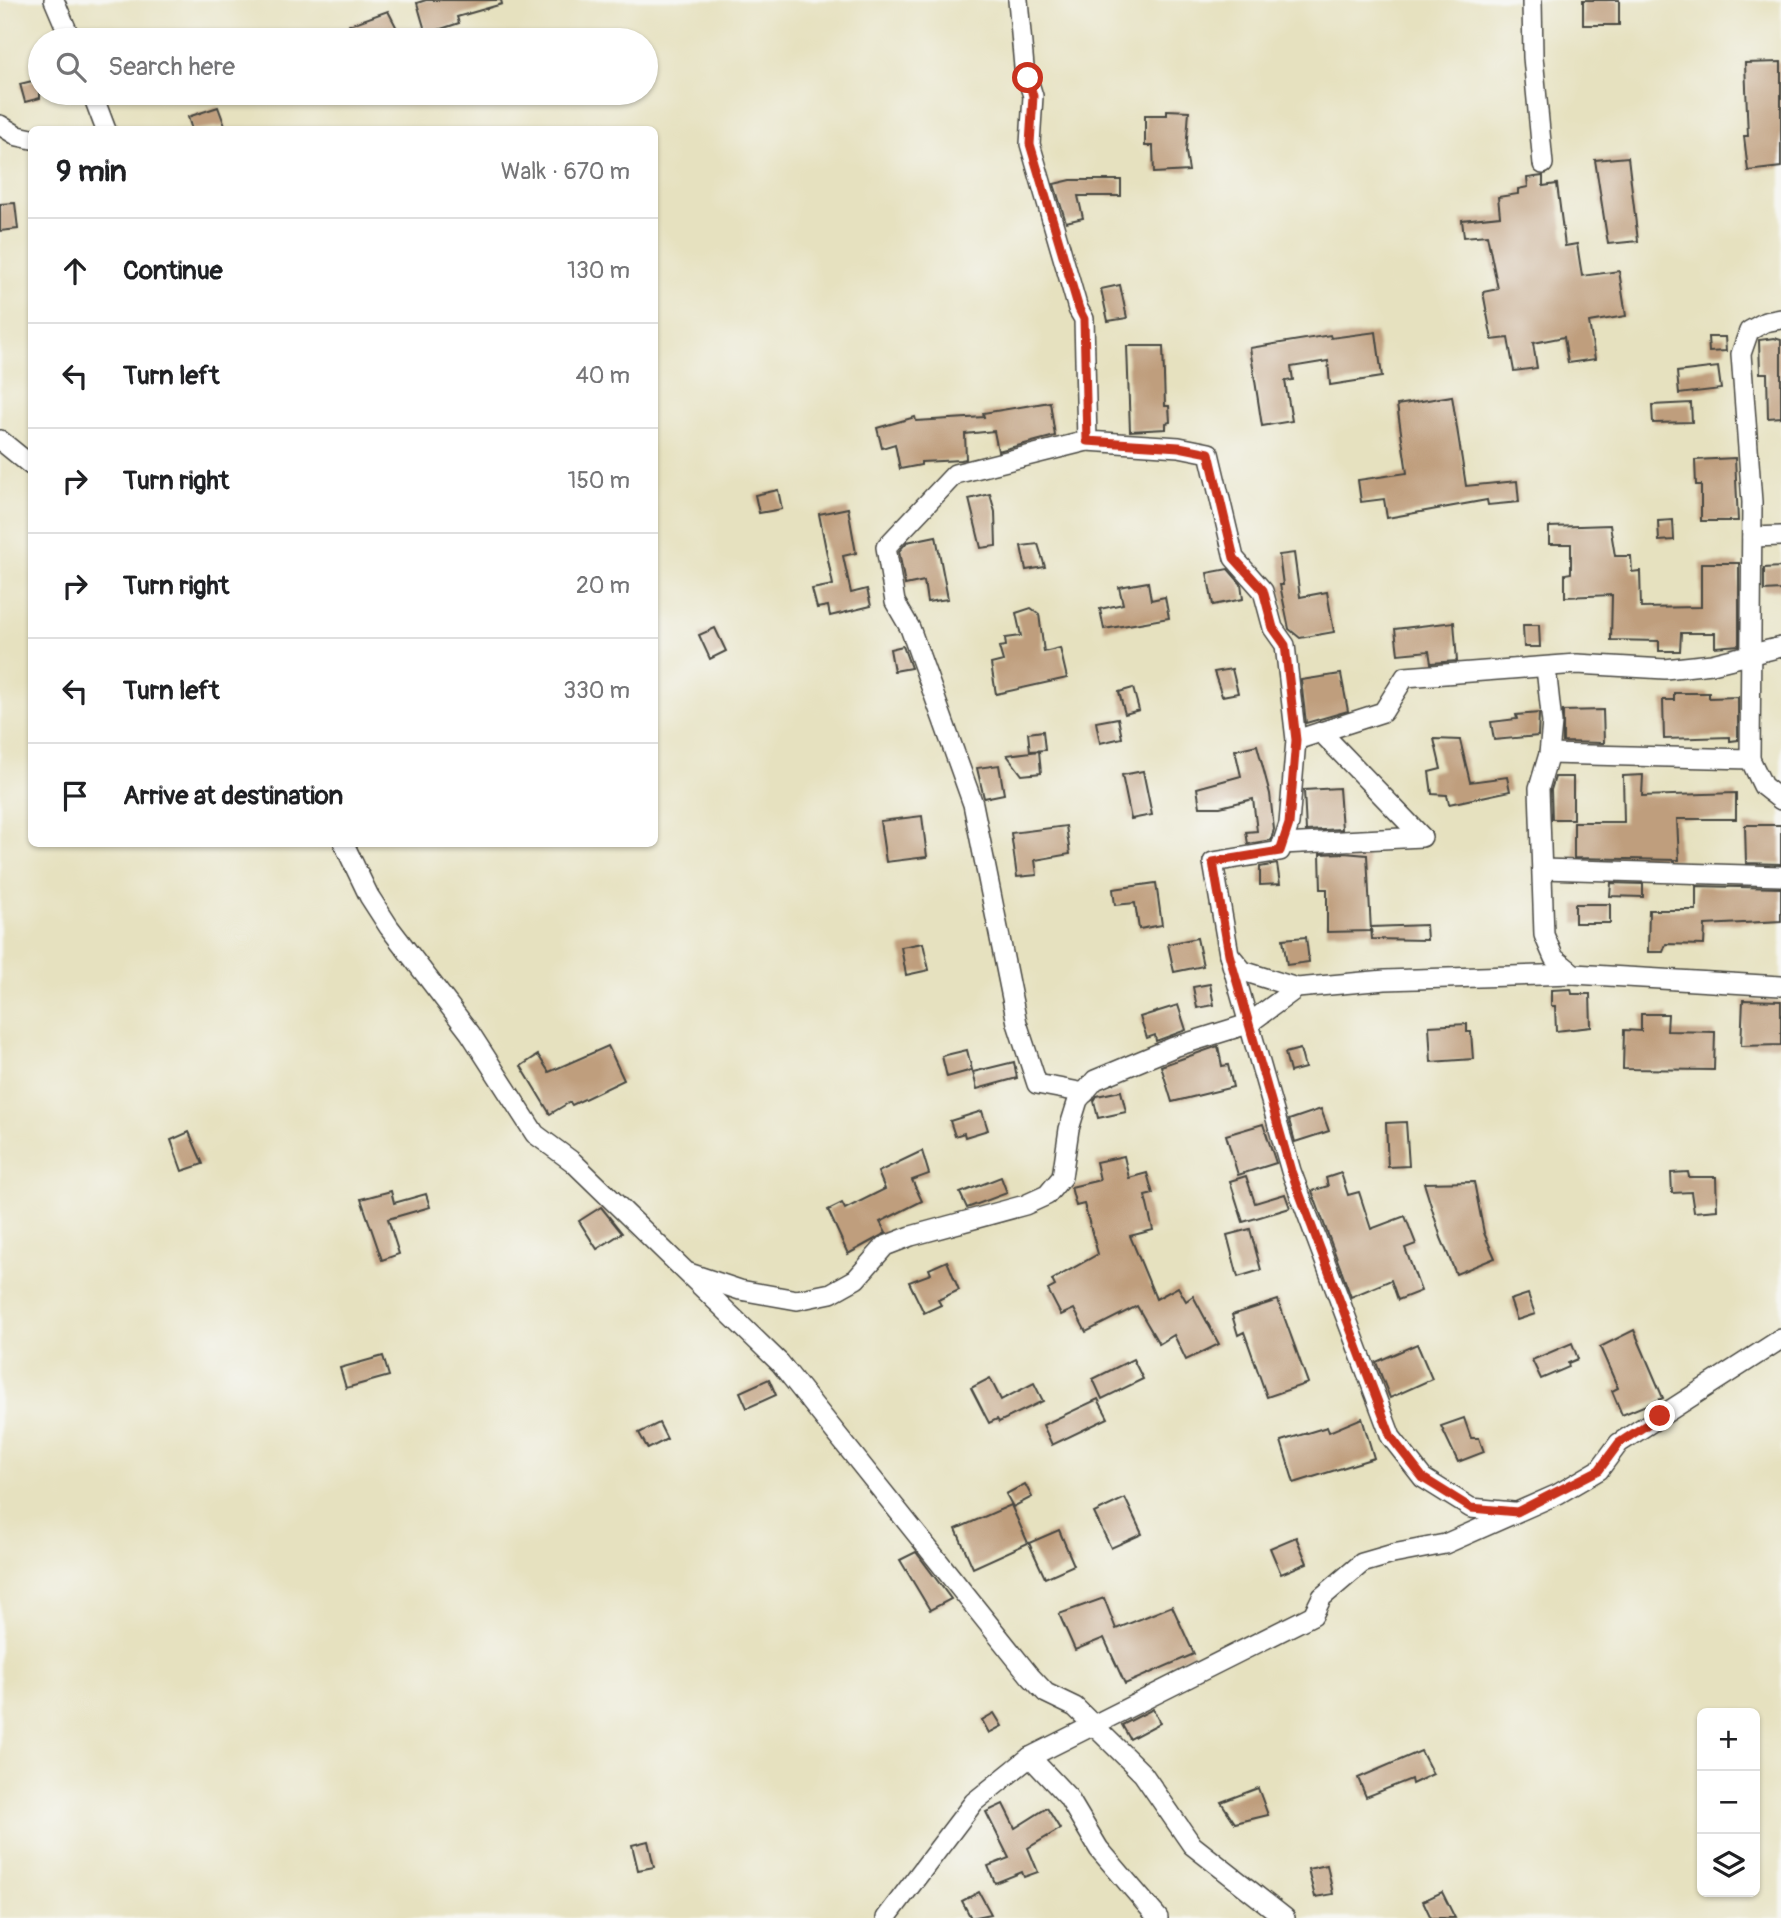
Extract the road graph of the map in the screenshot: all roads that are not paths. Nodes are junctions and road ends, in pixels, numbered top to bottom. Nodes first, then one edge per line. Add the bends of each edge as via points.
1 (54, 0) edge
2 (1018, 0) edge
3 (1532, 0) edge
4 (66, 28) edge
5 (97, 105) edge
6 (0, 125) edge
7 (104, 126) edge
8 (28, 138) edge
9 (1543, 164) dead end
10 (1781, 319) edge
11 (0, 440) edge
12 (1087, 441) junction
13 (28, 463) edge
14 (1781, 536) edge
15 (1752, 537) junction
16 (1781, 647) edge
17 (1752, 655) junction
18 (1546, 668) junction
19 (1321, 732) junction
20 (1296, 740) junction
21 (1549, 754) junction
22 (1750, 759) junction
23 (1781, 800) edge
24 (1282, 845) junction
25 (345, 847) edge
26 (1542, 869) junction
27 (1781, 876) edge
28 (1229, 954) junction
29 (1574, 974) junction
30 (1781, 986) edge
31 (1297, 988) junction
32 (1248, 1024) junction
33 (1085, 1093) junction
34 (685, 1271) junction
35 (1781, 1339) edge
36 (1517, 1512) junction
37 (1094, 1726) junction
38 (1030, 1757) junction
39 (886, 1918) edge
40 (1158, 1918) edge
41 (1285, 1918) edge

1 - 4 street
2 - 12 street via 1024,66 1033,96 1030,144 1084,319
3 - 9 street
5 - 7 street
6 - 8 street
10 - 15 street via 1749,331 1741,354
11 - 13 street
12 - 20 street via 1209,453 1234,558 1263,590 1273,628 1285,645
12 - 33 street via 955,474 886,547 895,601 910,628 973,804 1017,1023 1037,1084
14 - 15 street
15 - 17 street
16 - 17 street
17 - 18 street via 1665,669 1611,664
17 - 22 street
18 - 19 street via 1405,677 1383,712
18 - 21 street via 1552,723
19 - 20 street
19 - 24 street via 1422,837
20 - 24 street via 1289,824
21 - 22 street
21 - 26 street via 1539,788
22 - 23 street via 1763,786
24 - 28 street via 1280,851 1213,862
25 - 34 street via 389,927 470,1033 534,1134 573,1162
26 - 27 street
26 - 29 street via 1544,935 1554,958
28 - 31 street via 1243,971
28 - 32 street
29 - 30 street
29 - 31 street via 1385,980
31 - 32 street
32 - 33 street via 1174,1047 1095,1080
32 - 36 street via 1291,1171 1391,1437 1423,1478 1471,1508
33 - 34 street via 1069,1129 1062,1177 1047,1195 885,1246 856,1279 831,1293 797,1300 740,1290
34 - 37 street via 780,1363 1030,1676 1046,1693 1075,1707
35 - 36 street via 1619,1443 1599,1470
36 - 37 street via 1445,1544 1362,1563 1322,1597 1313,1615
37 - 38 street
37 - 41 street via 1143,1774 1192,1845
38 - 39 street via 974,1802
38 - 40 street via 1068,1797 1099,1849

